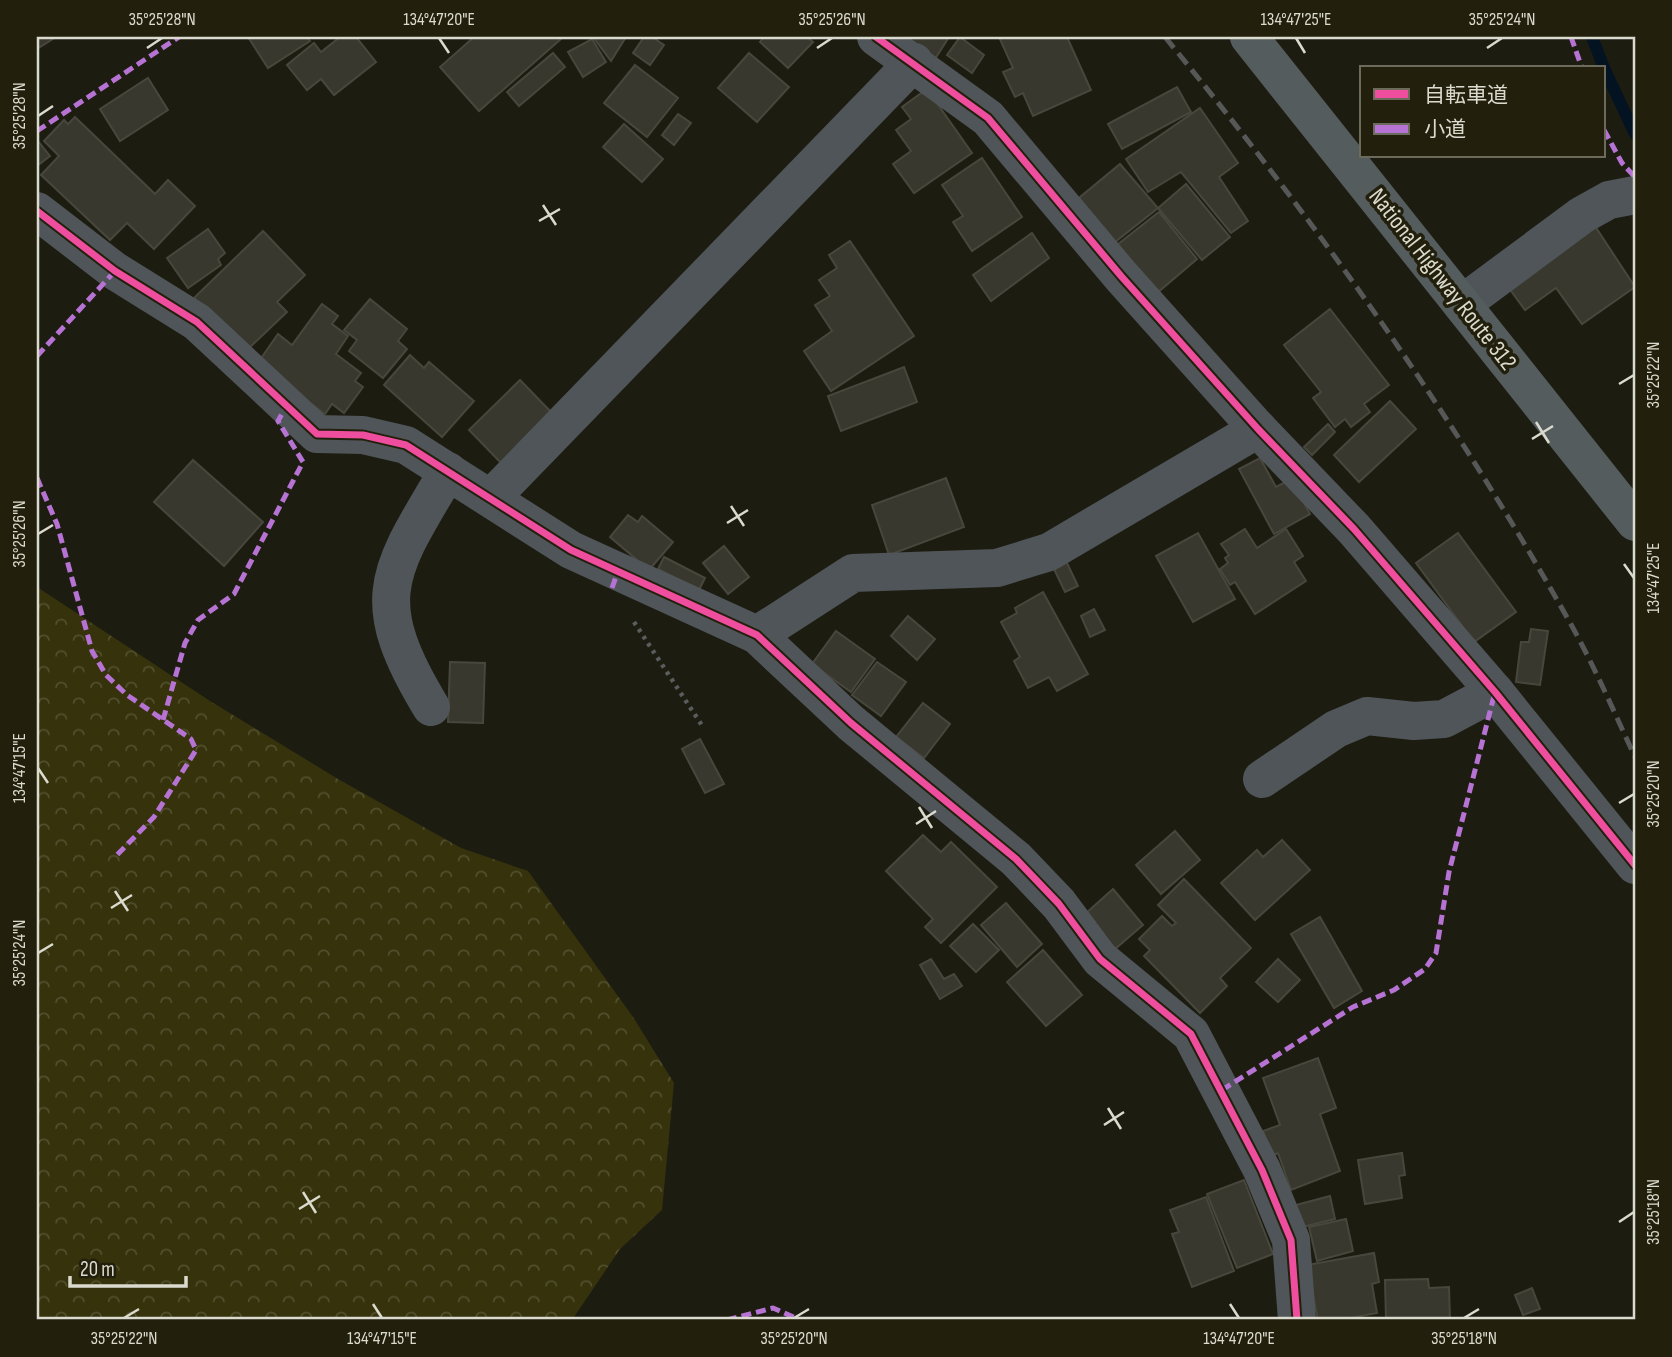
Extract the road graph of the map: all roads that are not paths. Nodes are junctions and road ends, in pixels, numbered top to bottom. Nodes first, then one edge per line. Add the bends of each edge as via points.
1 (876, 37) edge
2 (1249, 37) edge
3 (914, 62) junction
4 (1635, 195) edge
5 (37, 211) edge
6 (1462, 304) junction
7 (1258, 429) junction
8 (448, 471) junction
9 (492, 497) junction
10 (1635, 522) edge
11 (757, 635) junction
12 (1495, 692) junction
13 (431, 707) dead end
14 (1262, 779) dead end
15 (1635, 865) edge
16 (1297, 1320) edge

1 - 3 street
2 - 6 highway, National Highway Route 312
3 - 7 street via 988,118
3 - 9 street
4 - 6 street via 1609,200 1582,215
5 - 8 street via 115,271 197,322 317,433 363,435 405,445
6 - 10 highway, National Highway Route 312
7 - 11 street via 1049,552 997,568 853,573
7 - 12 street via 1354,529
8 - 9 street
8 - 13 street via 401,551 389,591 395,634
9 - 11 street via 571,550
11 - 16 street via 851,723 1016,859 1059,904 1100,959 1191,1034 1262,1170 1291,1240
12 - 14 street via 1444,719 1367,716 1336,729
12 - 15 street

